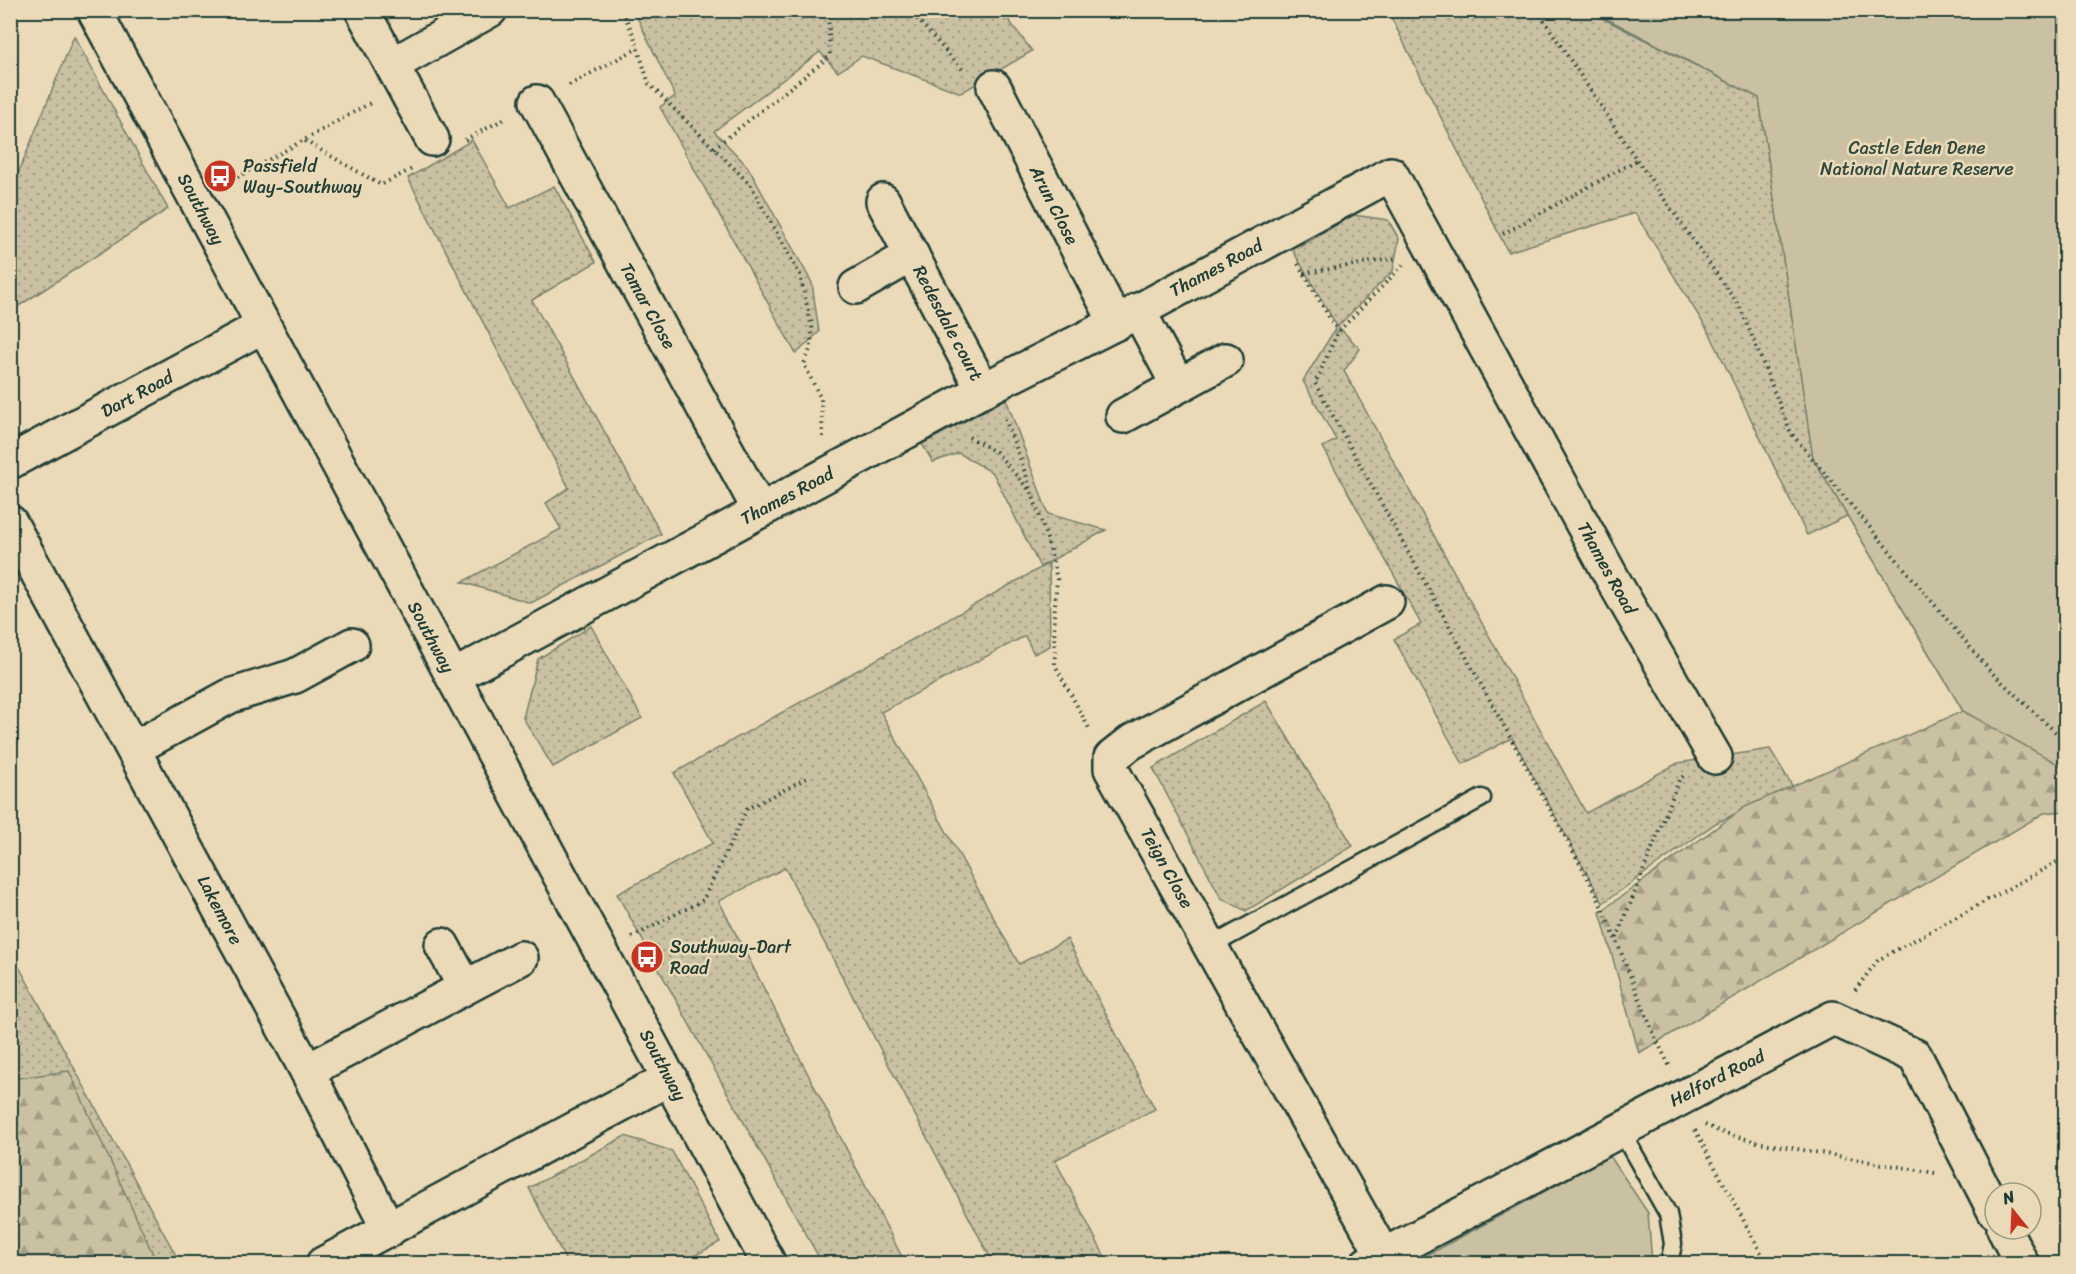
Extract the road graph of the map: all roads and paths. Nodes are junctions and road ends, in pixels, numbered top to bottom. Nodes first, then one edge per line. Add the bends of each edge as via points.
1 (94, 10) edge
2 (362, 10) edge
3 (490, 10) edge
4 (622, 10) edge
5 (828, 10) edge
6 (909, 10) edge
7 (1538, 10) edge
8 (638, 48) junction
9 (397, 75) junction
10 (981, 82) joint
11 (537, 102) junction
12 (305, 141) junction
13 (464, 141) dead end
14 (714, 148) junction
15 (427, 151) joint
16 (1636, 159) junction
17 (218, 188) dead end
18 (883, 201) dead end
19 (1503, 234) dead end
20 (912, 255) junction
21 (1294, 256) dead end
22 (1424, 257) junction
23 (1304, 273) junction
24 (856, 287) dead end
25 (1127, 316) junction
26 (263, 327) junction
27 (1338, 332) junction
28 (1226, 360) dead end
29 (1178, 385) junction
30 (983, 390) junction
31 (1123, 416) dead end
32 (966, 436) dead end
33 (823, 443) dead end
34 (10, 462) edge
35 (1032, 494) junction
36 (760, 511) junction
37 (10, 522) edge
38 (1387, 602) dead end
39 (352, 645) dead end
40 (453, 677) junction
41 (2066, 742) edge
42 (133, 749) junction
43 (1111, 758) junction
44 (1704, 763) joint
45 (807, 778) dead end
46 (1482, 798) dead end
47 (2066, 857) edge
48 (1616, 940) junction
49 (625, 941) dead end
50 (442, 945) dead end
51 (1211, 946) junction
52 (521, 958) dead end
53 (465, 987) junction
54 (1833, 1018) junction
55 (307, 1071) junction
56 (670, 1078) junction
57 (1690, 1108) junction
58 (1694, 1127) dead end
59 (1620, 1129) junction
60 (1945, 1174) dead end
61 (1983, 1189) edge
62 (389, 1230) junction
63 (2010, 1241) edge
64 (1375, 1259) edge
65 (323, 1263) edge
66 (769, 1263) edge
67 (1669, 1263) edge
68 (1767, 1263) edge
69 (2022, 1263) edge

1 - 26 street, Southway
2 - 9 street
3 - 9 street
4 - 8 path
5 - 14 path via 830,56
6 - 10 path
7 - 16 path
8 - 11 path
8 - 14 path via 649,84
9 - 12 path
9 - 15 street
10 - 25 street, Arun Close
11 - 13 path
11 - 36 street, Tamar Close
12 - 15 path via 381,185
12 - 17 path
14 - 33 path via 750,184 800,275 812,328 811,347 804,364 821,399
16 - 19 path
16 - 41 path via 1741,309 1791,433 1990,671
18 - 20 street, Redesdale court
20 - 24 street, Redesdale court
20 - 30 street, Redesdale court
21 - 23 path
22 - 23 path
22 - 25 street, Thames Road via 1391,174
22 - 27 path
22 - 44 street, Thames Road via 1616,585
23 - 27 path
25 - 29 street, Arun Close
25 - 30 street, Thames Road
26 - 34 street, Dart Road
26 - 40 street, Southway
27 - 48 path via 1315,383 1594,889
28 - 29 street
29 - 31 street
30 - 35 path via 999,406
30 - 36 street, Thames Road
32 - 35 path via 996,452
35 - 43 path via 1057,579 1055,665 1085,723
36 - 40 street, Thames Road
37 - 42 street, Lakemore
38 - 43 street via 1130,743
39 - 42 street via 295,676 230,696
40 - 56 street, Southway
42 - 55 street, Lakemore
43 - 51 street, Teign Close via 1112,769
44 - 48 path via 1679,780
45 - 49 path via 747,809 703,900
46 - 51 lane
47 - 54 path via 1878,960
48 - 57 path via 1655,1037
50 - 53 street
51 - 64 street, Teign Close
52 - 53 street
53 - 55 street
54 - 57 street, Helford Road
54 - 61 street via 1915,1056
55 - 62 street, Lakemore
56 - 62 street
56 - 66 street, Southway
57 - 59 street, Helford Road
57 - 60 path via 1721,1132 1757,1142
58 - 68 path
59 - 64 street, Helford Road
59 - 67 lane via 1668,1214 1673,1244
62 - 65 street
63 - 69 street

